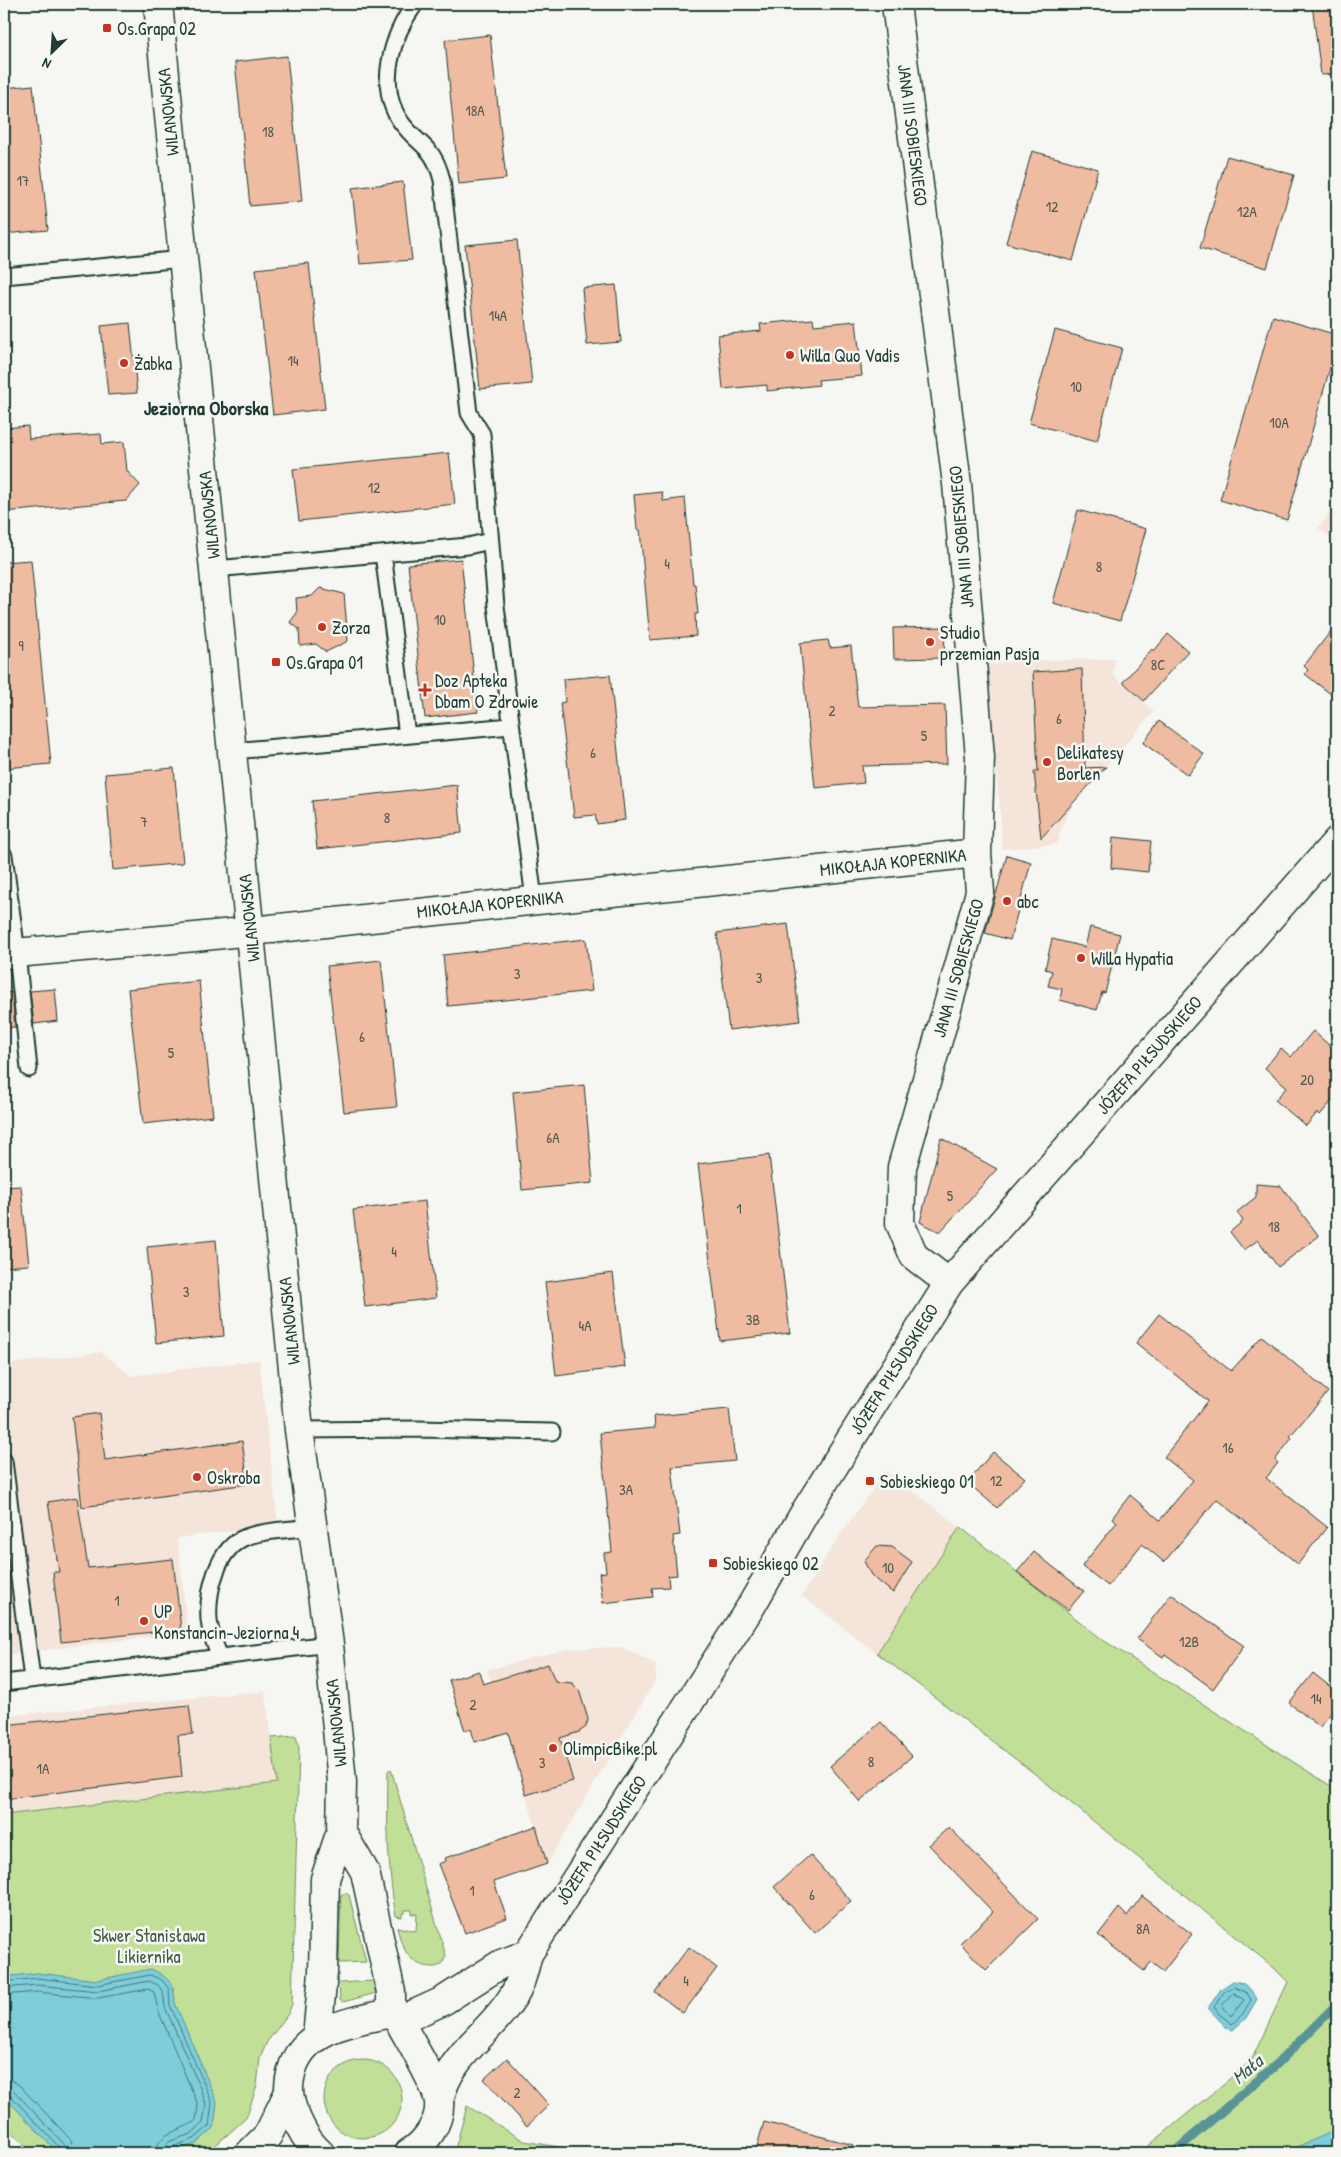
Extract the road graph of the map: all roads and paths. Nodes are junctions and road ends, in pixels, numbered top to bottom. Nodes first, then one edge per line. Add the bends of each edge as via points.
1 (158, 4) edge
2 (415, 4) edge
3 (896, 4) edge
4 (183, 259) junction
5 (4, 276) edge
6 (490, 541) junction
7 (383, 554) junction
8 (215, 570) junction
9 (511, 726) junction
10 (407, 735) junction
11 (233, 751) junction
12 (1337, 842) edge
13 (977, 853) junction
14 (4, 855) edge
15 (534, 899) junction
16 (250, 929) junction
17 (10, 954) edge
18 (29, 1069) dead end
19 (949, 1283) junction
20 (299, 1430) junction
21 (552, 1432) dead end
22 (4, 1461) edge
23 (312, 1527) junction
24 (329, 1644) junction
25 (220, 1657) junction
26 (32, 1679) junction
27 (4, 1683) edge
28 (341, 1831) junction
29 (528, 1954) junction
30 (395, 2017) junction
31 (317, 2036) junction
32 (288, 2094) junction
33 (439, 2101) junction
34 (416, 2151) edge
35 (250, 2153) edge
36 (320, 2153) edge

1 - 4 street, WILANOWSKA
2 - 6 lane via 392,47 392,101 402,124 429,148 438,162 469,413 482,434
3 - 13 street, JANA III SOBIESKIEGO via 957,484 980,757
4 - 5 lane
4 - 8 street, WILANOWSKA
6 - 7 lane
6 - 9 lane
7 - 8 lane
7 - 10 lane
8 - 11 street, WILANOWSKA
9 - 10 lane
9 - 15 lane
10 - 11 lane
11 - 16 street, WILANOWSKA
12 - 19 street, JÓZEFA PIŁSUDSKIEGO
13 - 15 street, MIKOŁAJA KOPERNIKA
13 - 19 street, JANA III SOBIESKIEGO via 980,892 902,1166 900,1223 914,1256
14 - 17 lane
15 - 16 street, MIKOŁAJA KOPERNIKA
16 - 17 street, MIKOŁAJA KOPERNIKA
16 - 20 street, WILANOWSKA
17 - 18 lane
19 - 29 street, JÓZEFA PIŁSUDSKIEGO via 810,1504 750,1608
20 - 21 lane
20 - 23 street, WILANOWSKA
22 - 26 lane
23 - 24 street, WILANOWSKA
23 - 25 lane via 246,1537 219,1561 213,1578 209,1619
24 - 25 lane
24 - 28 street, WILANOWSKA via 341,1765
25 - 26 lane
26 - 27 lane
28 - 30 street via 365,1872
28 - 31 street, WILANOWSKA via 326,1879
29 - 30 street via 501,1964 443,2001
29 - 33 street, JÓZEFA PIŁSUDSKIEGO via 512,1999 454,2064 442,2085
30 - 31 street via 348,2022
30 - 33 street
31 - 32 street via 293,2065
32 - 35 street via 268,2135
32 - 36 street via 306,2136
33 - 34 street, JÓZEFA PIŁSUDSKIEGO via 437,2117

